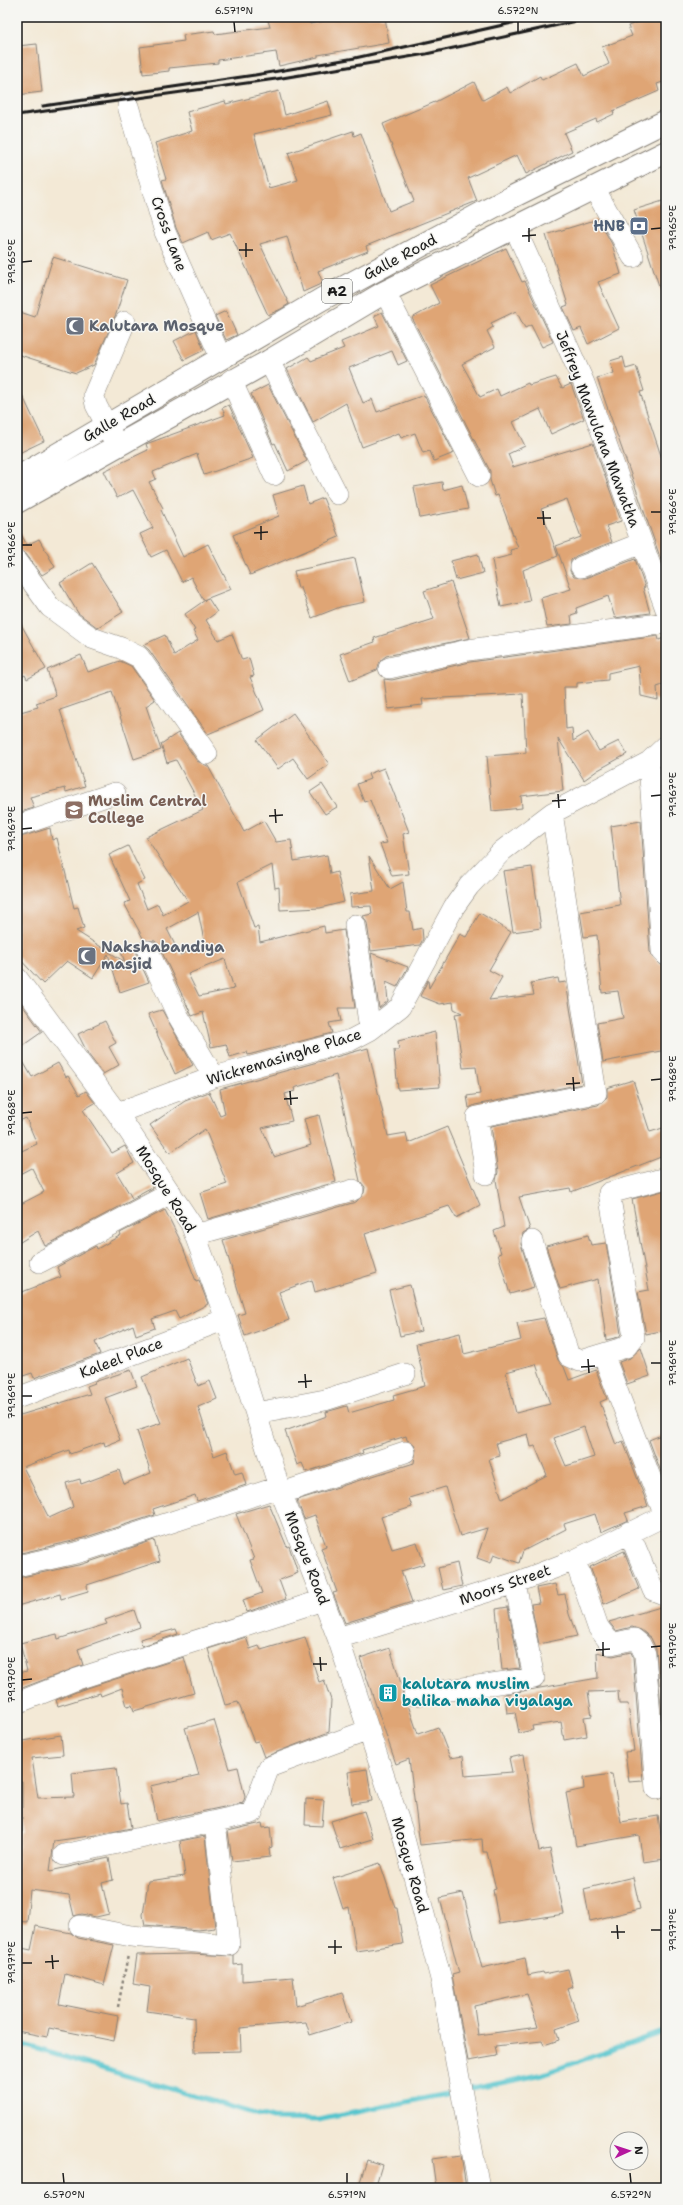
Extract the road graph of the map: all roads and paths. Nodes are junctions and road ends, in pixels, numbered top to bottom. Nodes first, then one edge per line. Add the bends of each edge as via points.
1 (128, 106) dead end
2 (666, 121) edge
3 (666, 152) edge
4 (594, 188) junction
5 (516, 228) junction
6 (633, 257) dead end
7 (375, 270) junction
8 (385, 292) junction
9 (125, 322) dead end
10 (221, 358) junction
11 (269, 361) junction
12 (231, 380) junction
13 (106, 426) junction
14 (117, 444) junction
15 (274, 475) dead end
16 (479, 476) dead end
17 (17, 478) edge
18 (337, 494) dead end
19 (17, 502) edge
20 (642, 544) junction
21 (17, 561) edge
22 (582, 567) dead end
23 (666, 609) edge
24 (666, 623) edge
25 (389, 668) dead end
26 (666, 746) edge
27 (207, 754) dead end
28 (649, 762) junction
29 (115, 793) dead end
30 (552, 813) junction
31 (17, 826) edge
32 (356, 925) dead end
33 (148, 951) dead end
34 (666, 955) edge
35 (17, 978) edge
36 (370, 1030) junction
37 (214, 1077) junction
38 (118, 1113) junction
39 (486, 1174) dead end
40 (666, 1178) edge
41 (353, 1190) dead end
42 (171, 1193) junction
43 (195, 1235) junction
44 (532, 1241) dead end
45 (40, 1262) dead end
46 (226, 1319) junction
47 (603, 1354) junction
48 (405, 1374) dead end
49 (17, 1398) edge
50 (256, 1413) junction
51 (405, 1452) dead end
52 (281, 1490) junction
53 (665, 1515) edge
54 (630, 1532) junction
55 (575, 1560) junction
56 (17, 1566) edge
57 (515, 1583) junction
58 (666, 1595) edge
59 (323, 1600) junction
60 (338, 1638) junction
61 (414, 1695) dead end
62 (17, 1703) edge
63 (369, 1730) junction
64 (656, 1789) dead end
65 (215, 1822) junction
66 (64, 1855) dead end
67 (80, 1926) dead end
68 (131, 1936) junction
69 (118, 2007) dead end
70 (479, 2188) edge

1 - 10 street, Cross Lane via 165,232
2 - 7 highway, Galle Road / A2 via 508,199
3 - 4 highway, Galle Road / A2
4 - 5 highway, Galle Road / A2
4 - 6 street
5 - 8 highway, Galle Road / A2
5 - 20 street, Jeffrey Mawulana Mawatha via 584,383
7 - 8 highway
7 - 10 highway, Galle Road / A2
8 - 11 highway, Galle Road / A2
8 - 16 street
9 - 13 street via 94,395
10 - 13 highway, Galle Road / A2
11 - 12 highway, Galle Road / A2
11 - 18 street
12 - 14 highway, Galle Road / A2
12 - 15 street
13 - 14 street
13 - 17 highway, Galle Road / A2
14 - 19 highway, Galle Road / A2
20 - 22 street
20 - 23 street, Jeffrey Mawulana Mawatha
21 - 27 street via 50,607 92,638 139,657
24 - 25 street via 468,650
26 - 28 street, Wickremasinghe Place
28 - 30 street, Wickremasinghe Place
28 - 34 street via 662,951
29 - 31 street
30 - 36 street, Wickremasinghe Place via 502,851 469,886 454,907 400,1007
30 - 39 street via 596,1093 477,1117
32 - 36 street
33 - 37 street via 177,1014
35 - 38 street, Mosque Road
36 - 37 street, Wickremasinghe Place via 351,1040
37 - 38 street, Wickremasinghe Place
38 - 42 street, Mosque Road
40 - 47 street via 609,1194 634,1337 626,1347
41 - 43 street
42 - 43 street, Mosque Road
42 - 45 street
43 - 46 street, Mosque Road
44 - 47 street via 569,1356 580,1361
46 - 49 street, Kaleel Place
46 - 50 street, Mosque Road
47 - 53 street
48 - 50 street via 325,1400
50 - 52 street, Mosque Road
51 - 52 street
52 - 56 street via 80,1552
52 - 59 street, Mosque Road
53 - 54 street, Moors Street
54 - 55 street, Moors Street
54 - 58 street via 654,1590
55 - 57 street, Moors Street
55 - 64 street via 603,1636 611,1644 634,1639 645,1654
57 - 60 street, Moors Street
57 - 61 street via 534,1678
59 - 60 street, Mosque Road
59 - 62 street via 77,1679
60 - 63 street, Mosque Road
63 - 65 street via 269,1767 252,1813
63 - 70 street, Mosque Road via 402,1830 441,1979
65 - 66 street
65 - 68 street via 229,1945
67 - 68 street
68 - 69 path

